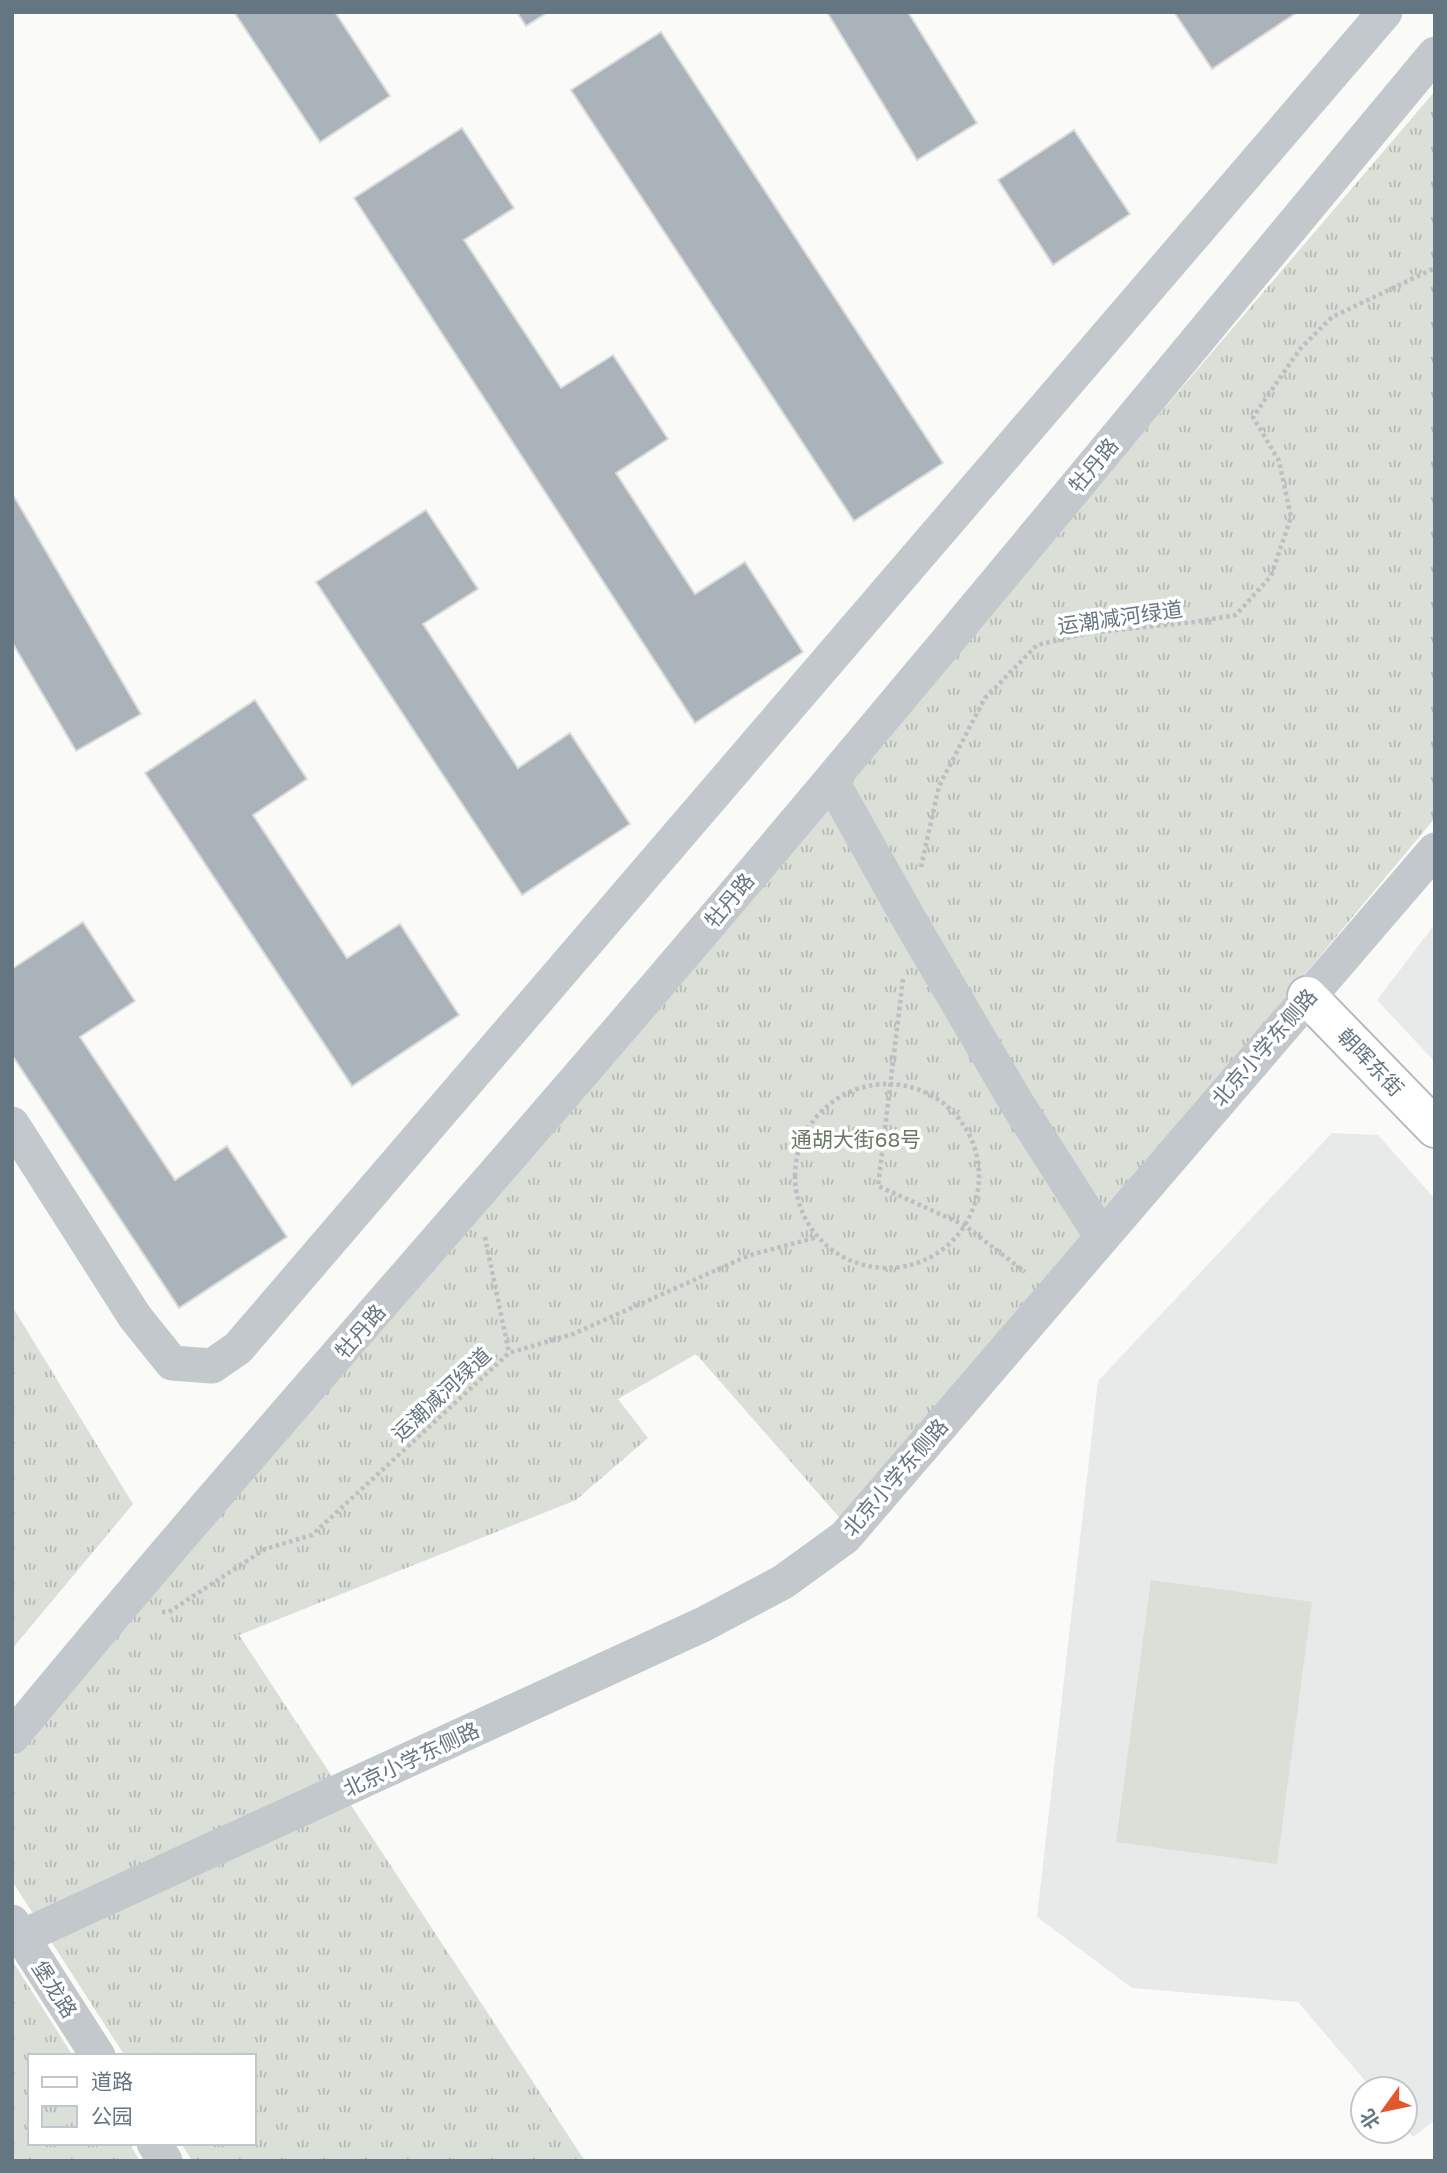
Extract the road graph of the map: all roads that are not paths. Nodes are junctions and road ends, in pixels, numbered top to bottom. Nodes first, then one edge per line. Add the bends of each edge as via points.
1 (1385, 12) edge
2 (1435, 54) edge
3 (831, 779) junction
4 (1435, 850) edge
5 (1307, 996) junction
6 (12, 1124) edge
7 (1435, 1128) edge
8 (1102, 1237) junction
9 (12, 1737) edge
10 (17, 1930) edge
11 (97, 2054) edge
12 (155, 2145) edge
13 (165, 2161) edge

1 - 6 street via 238,1349 212,1366 172,1363 135,1317
2 - 3 street, 牡丹路
3 - 8 street via 1016,1102
3 - 9 street, 牡丹路
4 - 5 street, 北京小学东侧路
5 - 7 street, 朝晖东街
5 - 8 street, 北京小学东侧路
8 - 10 street, 北京小学东侧路 via 845,1537 783,1582 704,1624
10 - 11 street, 堡龙路
12 - 13 street

